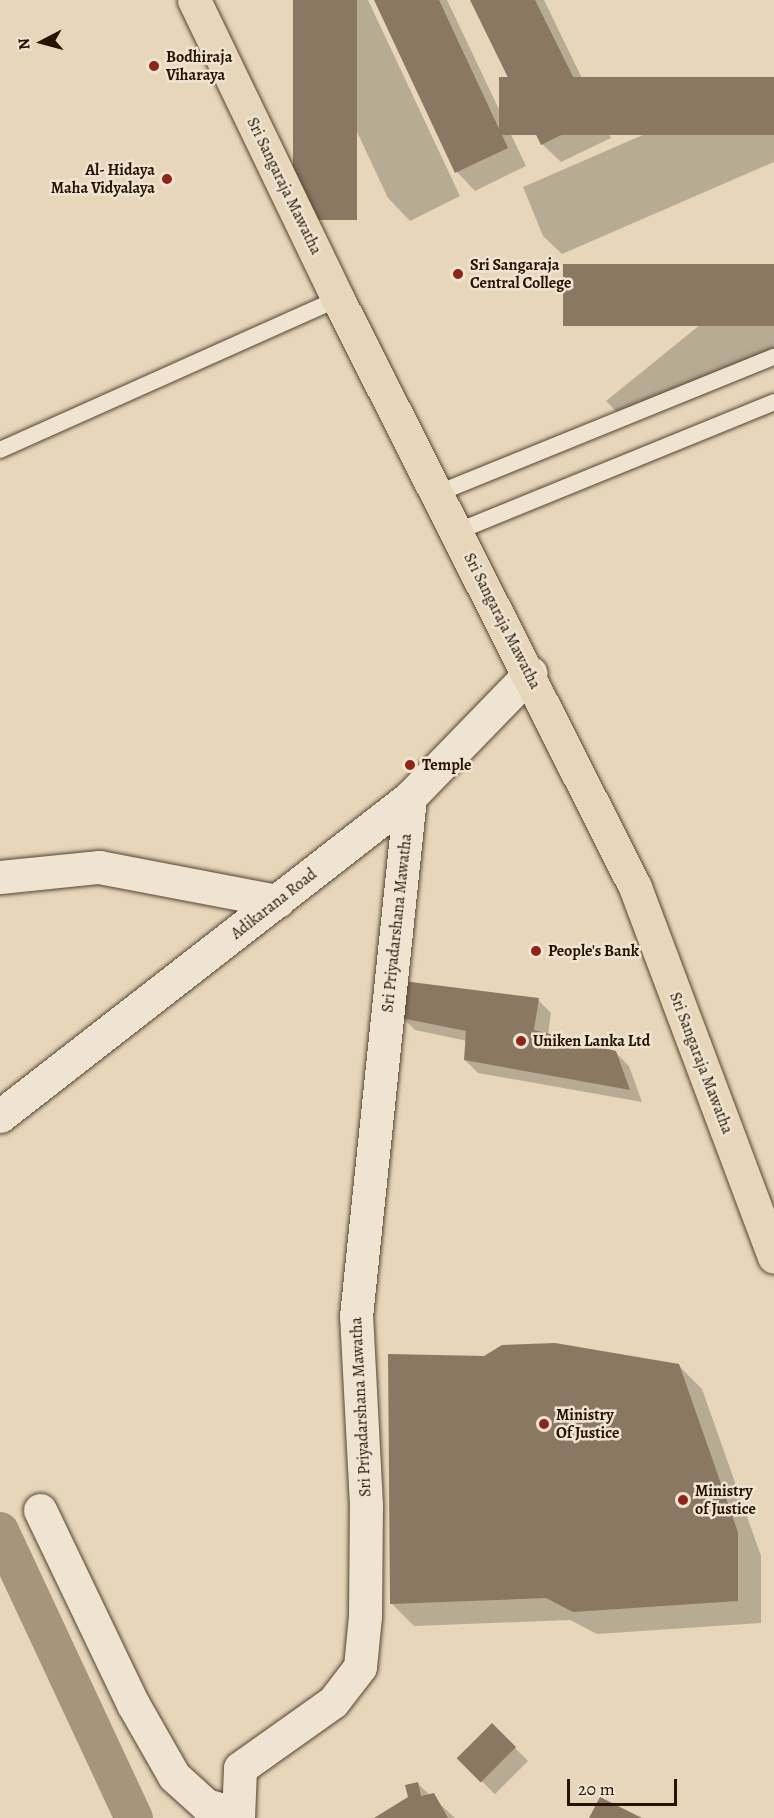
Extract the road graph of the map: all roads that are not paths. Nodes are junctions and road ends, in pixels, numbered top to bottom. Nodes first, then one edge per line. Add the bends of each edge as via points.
1 (194, 0) edge
2 (338, 299) junction
3 (774, 357) edge
4 (774, 402) edge
5 (0, 450) edge
6 (436, 494) junction
7 (456, 532) junction
8 (530, 673) junction
9 (410, 797) junction
10 (0, 877) edge
11 (278, 901) junction
12 (0, 1116) edge
13 (774, 1257) edge
14 (40, 1510) dead end
15 (237, 1816) edge

1 - 2 highway, Sri Sangaraja Mawatha
2 - 5 lane
2 - 6 highway, Sri Sangaraja Mawatha
3 - 6 lane
4 - 7 lane
6 - 7 highway, Sri Sangaraja Mawatha
7 - 8 highway, Sri Sangaraja Mawatha
8 - 9 street, Adikarana Road
8 - 13 highway, Sri Sangaraja Mawatha via 635,887
9 - 11 street, Adikarana Road
9 - 15 street, Sri Priyadarshana Mawatha via 356,1316 366,1505 365,1616 360,1667 333,1702 240,1768
10 - 11 street via 99,867
11 - 12 street, Adikarana Road
14 - 15 street via 133,1704 174,1776 206,1805

